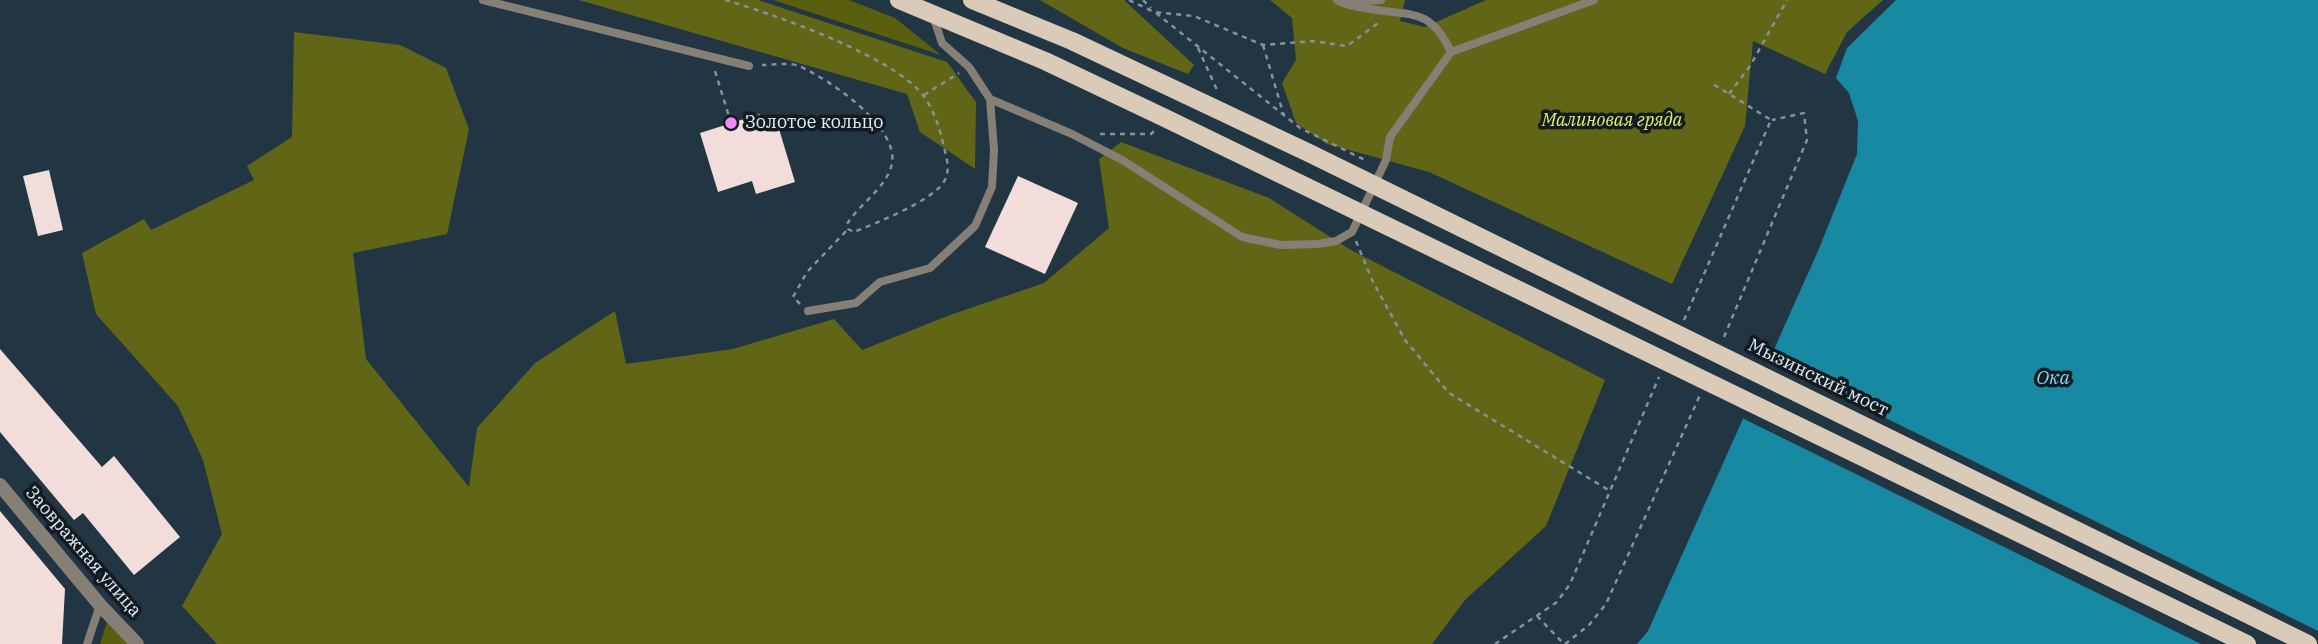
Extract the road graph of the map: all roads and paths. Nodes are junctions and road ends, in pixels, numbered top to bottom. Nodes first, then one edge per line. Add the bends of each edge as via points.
1 (483, 0) edge
2 (724, 0) edge
3 (899, 0) edge
4 (972, 0) edge
5 (1129, 0) edge
6 (1143, 0) edge
7 (1381, 0) edge
8 (1594, 0) edge
9 (1787, 0) edge
10 (1339, 1) edge
11 (932, 12) junction
12 (1154, 12) junction
13 (1391, 13) junction
14 (1196, 45) junction
15 (1263, 45) junction
16 (1451, 52) junction
17 (749, 65) joint
18 (969, 67) junction
19 (719, 84) dead end
20 (1713, 84) dead end
21 (924, 95) junction
22 (990, 99) junction
23 (1222, 101) dead end
24 (1804, 113) dead end
25 (1284, 116) junction
26 (1165, 118) junction
27 (1771, 120) dead end
28 (731, 123) dead end
29 (1072, 134) junction
30 (1380, 172) junction
31 (848, 229) junction
32 (1352, 232) junction
33 (808, 311) joint
34 (0, 485) edge
35 (1610, 491) dead end
36 (100, 605) junction
37 (1537, 616) dead end
38 (87, 644) edge
39 (137, 644) edge
40 (1564, 644) edge
41 (2247, 644) edge
42 (2308, 644) edge

1 - 17 lane
2 - 21 path via 776,15 888,67
3 - 11 main road
4 - 42 main road, Мызинский мост via 1072,41 1309,153
5 - 12 path
6 - 12 path
7 - 10 lane
8 - 16 lane
9 - 20 path via 1729,94
10 - 13 lane
11 - 18 lane via 942,43
11 - 26 main road
12 - 14 path
12 - 15 path via 1194,16
13 - 15 path via 1347,46 1314,41
13 - 16 lane via 1426,17 1443,34
14 - 23 path
14 - 25 path
15 - 25 path
16 - 30 lane via 1390,137
17 - 31 path via 797,65 845,95 877,122 891,144 892,164 882,183 853,215
18 - 21 path
18 - 22 lane
19 - 28 path
21 - 31 path via 939,124 948,166 944,182 871,225 855,232
22 - 29 lane
22 - 33 lane via 992,187 975,226 930,268 880,282 856,303
24 - 27 path
25 - 30 path
26 - 29 path via 1151,134
26 - 41 main road
29 - 32 lane via 1124,161 1242,237 1281,245 1318,244
30 - 32 lane
31 - 33 path via 807,272 793,298
32 - 35 path via 1405,340 1448,393
34 - 36 street, Заовражная улица
36 - 38 lane
36 - 39 street, Заовражная улица
37 - 40 path

